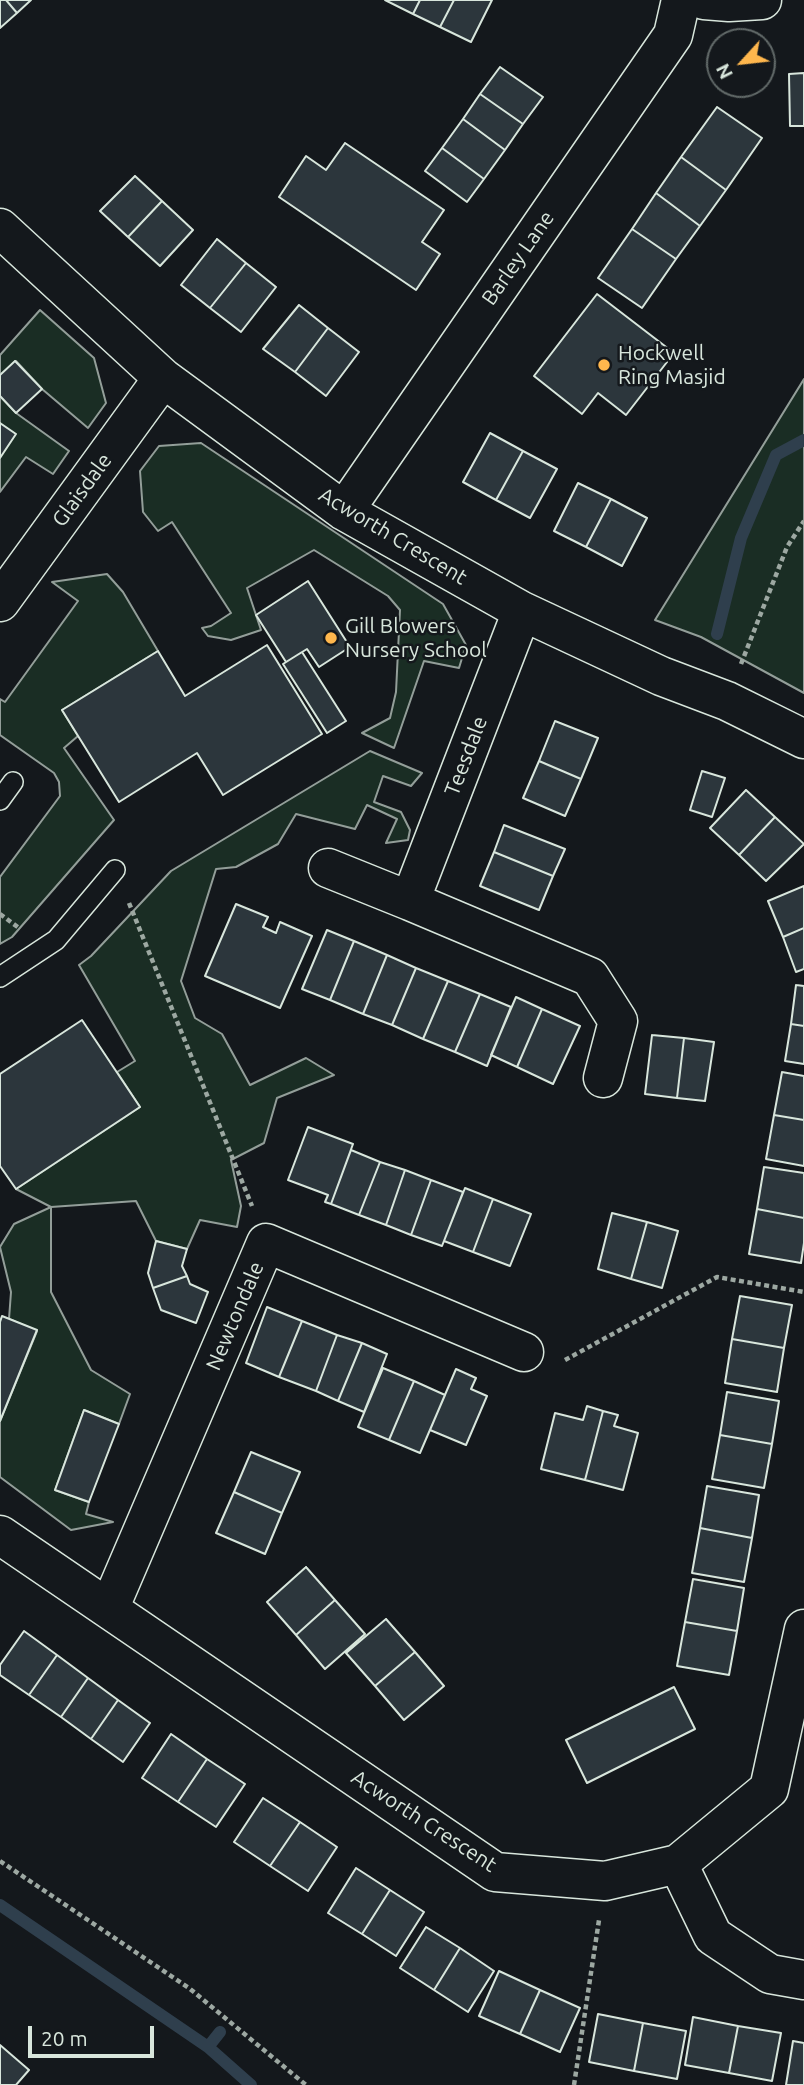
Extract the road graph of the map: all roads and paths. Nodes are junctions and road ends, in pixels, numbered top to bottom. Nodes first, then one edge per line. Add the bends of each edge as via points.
1 (681, 0) edge
2 (0, 228) edge
3 (163, 378) junction
4 (344, 511) junction
5 (804, 521) edge
6 (0, 602) edge
7 (522, 611) junction
8 (727, 701) junction
9 (804, 739) edge
10 (13, 782) dead end
11 (0, 800) edge
12 (328, 868) dead end
13 (115, 870) joint
14 (410, 901) junction
15 (0, 977) edge
16 (603, 1078) dead end
17 (266, 1242) junction
18 (804, 1292) edge
19 (524, 1352) joint
20 (0, 1535) edge
21 (109, 1609) junction
22 (804, 1633) edge
23 (0, 1861) edge
24 (678, 1864) junction
25 (606, 1881) junction
26 (804, 1980) edge
27 (306, 2085) edge
28 (574, 2085) edge

1 - 4 street, Barley Lane via 673,35
2 - 3 street, Acworth Crescent
3 - 4 street, Acworth Crescent
3 - 6 street, Glaisdale
4 - 7 street, Acworth Crescent
5 - 8 path via 787,547
7 - 8 street, Acworth Crescent via 661,676
7 - 14 street, Teesdale
8 - 9 street, Acworth Crescent
10 - 11 lane
12 - 14 street
13 - 15 lane via 56,940
13 - 17 path
14 - 16 street via 590,977 618,1021
17 - 19 street, Newtondale
17 - 21 street, Newtondale
18 - 19 path via 717,1277 560,1363
20 - 21 street, Acworth Crescent
21 - 25 street, Acworth Crescent via 495,1872
22 - 24 street, Acworth Crescent via 769,1789
23 - 27 path via 189,1988
24 - 25 street, Acworth Crescent
24 - 26 street via 713,1936 770,1974
25 - 28 path

